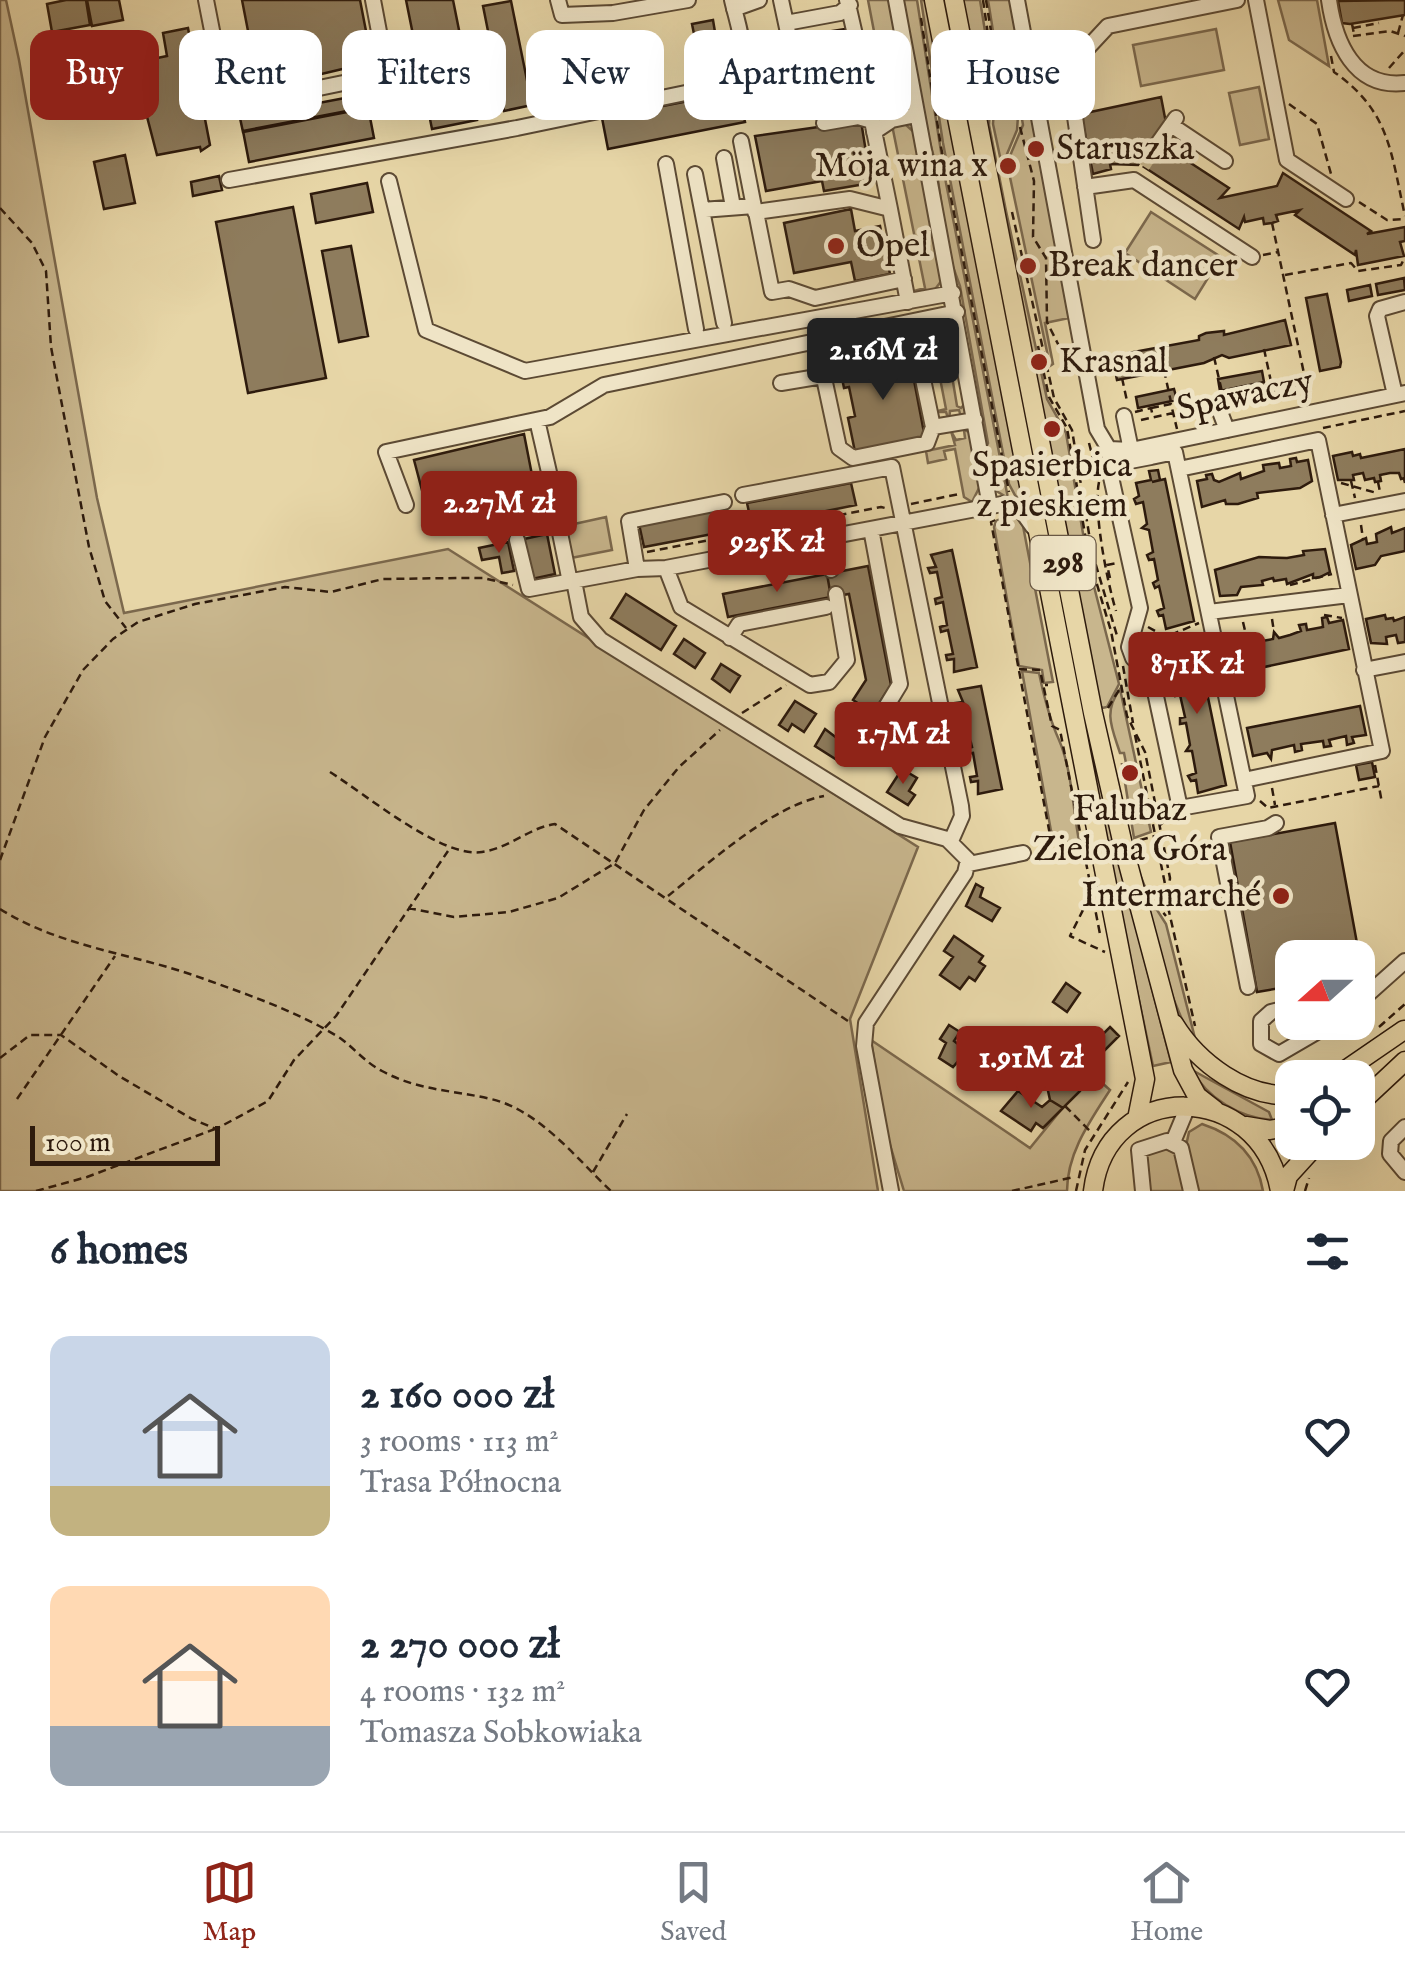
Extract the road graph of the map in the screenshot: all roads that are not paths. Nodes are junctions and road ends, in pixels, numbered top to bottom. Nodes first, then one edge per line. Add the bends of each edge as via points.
1 (206, 0) edge
2 (372, 0) edge
3 (558, 0) edge
4 (688, 0) edge
5 (759, 0) edge
6 (781, 0) edge
7 (896, 0) edge
8 (934, 0) edge
9 (954, 0) edge
10 (1017, 0) edge
11 (1237, 0) edge
12 (1256, 0) edge
13 (1329, 0) edge
14 (849, 2) edge
15 (733, 4) edge
16 (786, 23) junction
17 (1405, 83) edge
18 (916, 115) junction
19 (824, 123) dead end
20 (874, 132) junction
21 (741, 141) dead end
22 (1154, 150) tunnel mouth
23 (724, 158) dead end
24 (1225, 160) dead end
25 (666, 164) dead end
26 (1143, 166) tunnel mouth
27 (695, 174) dead end
28 (229, 180) dead end
29 (1134, 180) junction
30 (388, 181) dead end
31 (1085, 187) junction
32 (1346, 199) dead end
33 (701, 207) junction
34 (733, 207) junction
35 (674, 209) junction
36 (755, 209) junction
37 (890, 209) junction
38 (1093, 240) dead end
39 (1252, 258) dead end
40 (904, 279) junction
41 (953, 293) junction
42 (803, 294) junction
43 (908, 302) junction
44 (1405, 302) edge
45 (957, 312) junction
46 (802, 322) junction
47 (911, 322) junction
48 (724, 323) dead end
49 (696, 329) dead end
50 (869, 331) junction
51 (816, 342) junction
52 (915, 347) junction
53 (874, 354) junction
54 (822, 370) junction
55 (781, 384) dead end
56 (1400, 394) edge
57 (1221, 397) road end
58 (1127, 414) road end
59 (537, 420) junction
60 (975, 420) junction
61 (932, 427) junction
62 (1226, 430) junction
63 (1131, 450) junction
64 (1150, 452) junction
65 (1109, 457) junction
66 (1178, 469) junction
67 (743, 495) dead end
68 (515, 498) dead end
69 (1405, 500) edge
70 (724, 502) dead end
71 (406, 506) dead end
72 (990, 506) junction
73 (1332, 515) junction
74 (904, 522) junction
75 (871, 529) junction
76 (560, 532) dead end
77 (1038, 536) junction
78 (825, 538) junction
79 (517, 540) dead end
80 (636, 562) junction
81 (666, 568) junction
82 (831, 570) dead end
83 (572, 581) junction
84 (836, 594) dead end
85 (1349, 595) junction
86 (826, 607) dead end
87 (1209, 615) junction
88 (730, 638) junction
89 (1405, 662) edge
90 (1364, 670) junction
91 (880, 717) dead end
92 (1244, 780) junction
93 (1276, 822) dead end
94 (951, 841) junction
95 (1023, 853) dead end
96 (968, 864) junction
97 (1405, 960) edge
98 (1248, 987) dead end
99 (1375, 988) edge
100 (1166, 1009) junction
101 (1275, 1011) edge
102 (1404, 1029) edge
103 (1303, 1040) edge
104 (1360, 1060) edge
105 (1371, 1060) edge
106 (1405, 1061) edge
107 (1375, 1090) edge
108 (1275, 1094) edge
109 (1188, 1106) junction
110 (1215, 1110) junction
111 (1137, 1119) junction
112 (1245, 1126) junction
113 (1405, 1127) edge
114 (1275, 1129) edge
115 (1173, 1142) junction
116 (1303, 1160) edge
117 (1405, 1172) edge
118 (891, 1191) edge
119 (1093, 1191) edge
120 (1143, 1191) edge
121 (1190, 1191) edge
122 (1282, 1191) edge

1 - 2 street via 227,107 387,74
3 - 4 street via 562,16
5 - 15 street
6 - 16 street
7 - 18 street
8 - 77 main road, 298
9 - 100 main road, 298 via 1092,713
10 - 65 street via 1078,363
11 - 31 street via 1108,26 1068,70
12 - 32 street via 1282,165
13 - 17 street via 1343,53 1378,81
14 - 16 street via 840,13
14 - 16 street via 867,87 837,94 806,65 797,76
15 - 28 street via 744,61 724,86
18 - 20 street
18 - 41 street
19 - 20 street via 858,117 872,120
20 - 37 street
21 - 36 street
22 - 24 street via 1174,122
23 - 34 street
25 - 35 street
26 - 29 street
27 - 33 street
29 - 31 street
29 - 39 street
30 - 46 street via 426,330 525,371
31 - 38 street
33 - 34 street
33 - 35 street
33 - 48 street
34 - 36 street
35 - 49 street
36 - 37 street via 850,199
36 - 42 street via 772,292
37 - 40 street
40 - 42 street via 816,298
40 - 43 street
41 - 43 street
41 - 45 street
42 - 46 street
43 - 46 street
44 - 56 street via 1377,316
45 - 47 street
45 - 60 street
47 - 50 street
47 - 52 street
50 - 51 street
50 - 53 street
51 - 54 street
51 - 59 street via 604,385
52 - 53 street
52 - 61 street
53 - 54 street
54 - 55 street
54 - 61 street via 839,448 854,458 928,443
56 - 62 street, Spawaczy
57 - 62 street
58 - 63 street
59 - 68 street via 554,494
59 - 71 street via 386,452
60 - 61 street
60 - 72 street
62 - 64 street, Spawaczy
63 - 64 street
63 - 65 street
64 - 65 street, Spawaczy
64 - 66 street via 1175,452
65 - 92 street via 1140,619 1129,648 1151,673 1180,808 1247,796
66 - 73 street via 1318,440
66 - 87 street
67 - 74 street via 892,466
69 - 73 street
70 - 80 street via 629,522
72 - 74 street
72 - 77 street via 1010,503 1025,512
73 - 85 street
74 - 75 street
74 - 94 street via 961,806
75 - 78 street
75 - 91 street via 900,684
76 - 83 street
77 - 111 main road, 298 via 1145,1079
78 - 81 street
78 - 82 street
79 - 83 street via 529,590
80 - 81 street
80 - 83 street
81 - 88 street via 680,607
83 - 94 street via 581,617 600,640 913,832
84 - 88 street via 843,670 821,685 794,678
85 - 87 street
85 - 90 street
86 - 88 street via 739,624
87 - 92 street
89 - 90 street
90 - 92 street via 1382,751
93 - 98 street via 1219,837
94 - 96 street
95 - 96 street
96 - 118 street via 874,1005 865,1032
97 - 99 street
100 - 108 main road via 1222,1074
100 - 110 main road, 298 via 1188,1084
101 - 103 street via 1261,1021 1261,1044 1279,1054
102 - 104 main road
102 - 105 main road
106 - 107 main road
109 - 110 main road, 298
109 - 111 main road, 298
109 - 115 street
110 - 112 main road, 298
111 - 119 main road via 1110,1144
112 - 114 main road
112 - 122 main road, 298 via 1270,1156
113 - 117 street via 1391,1141 1390,1154
115 - 120 street via 1138,1150
115 - 121 street
116 - 122 main road

